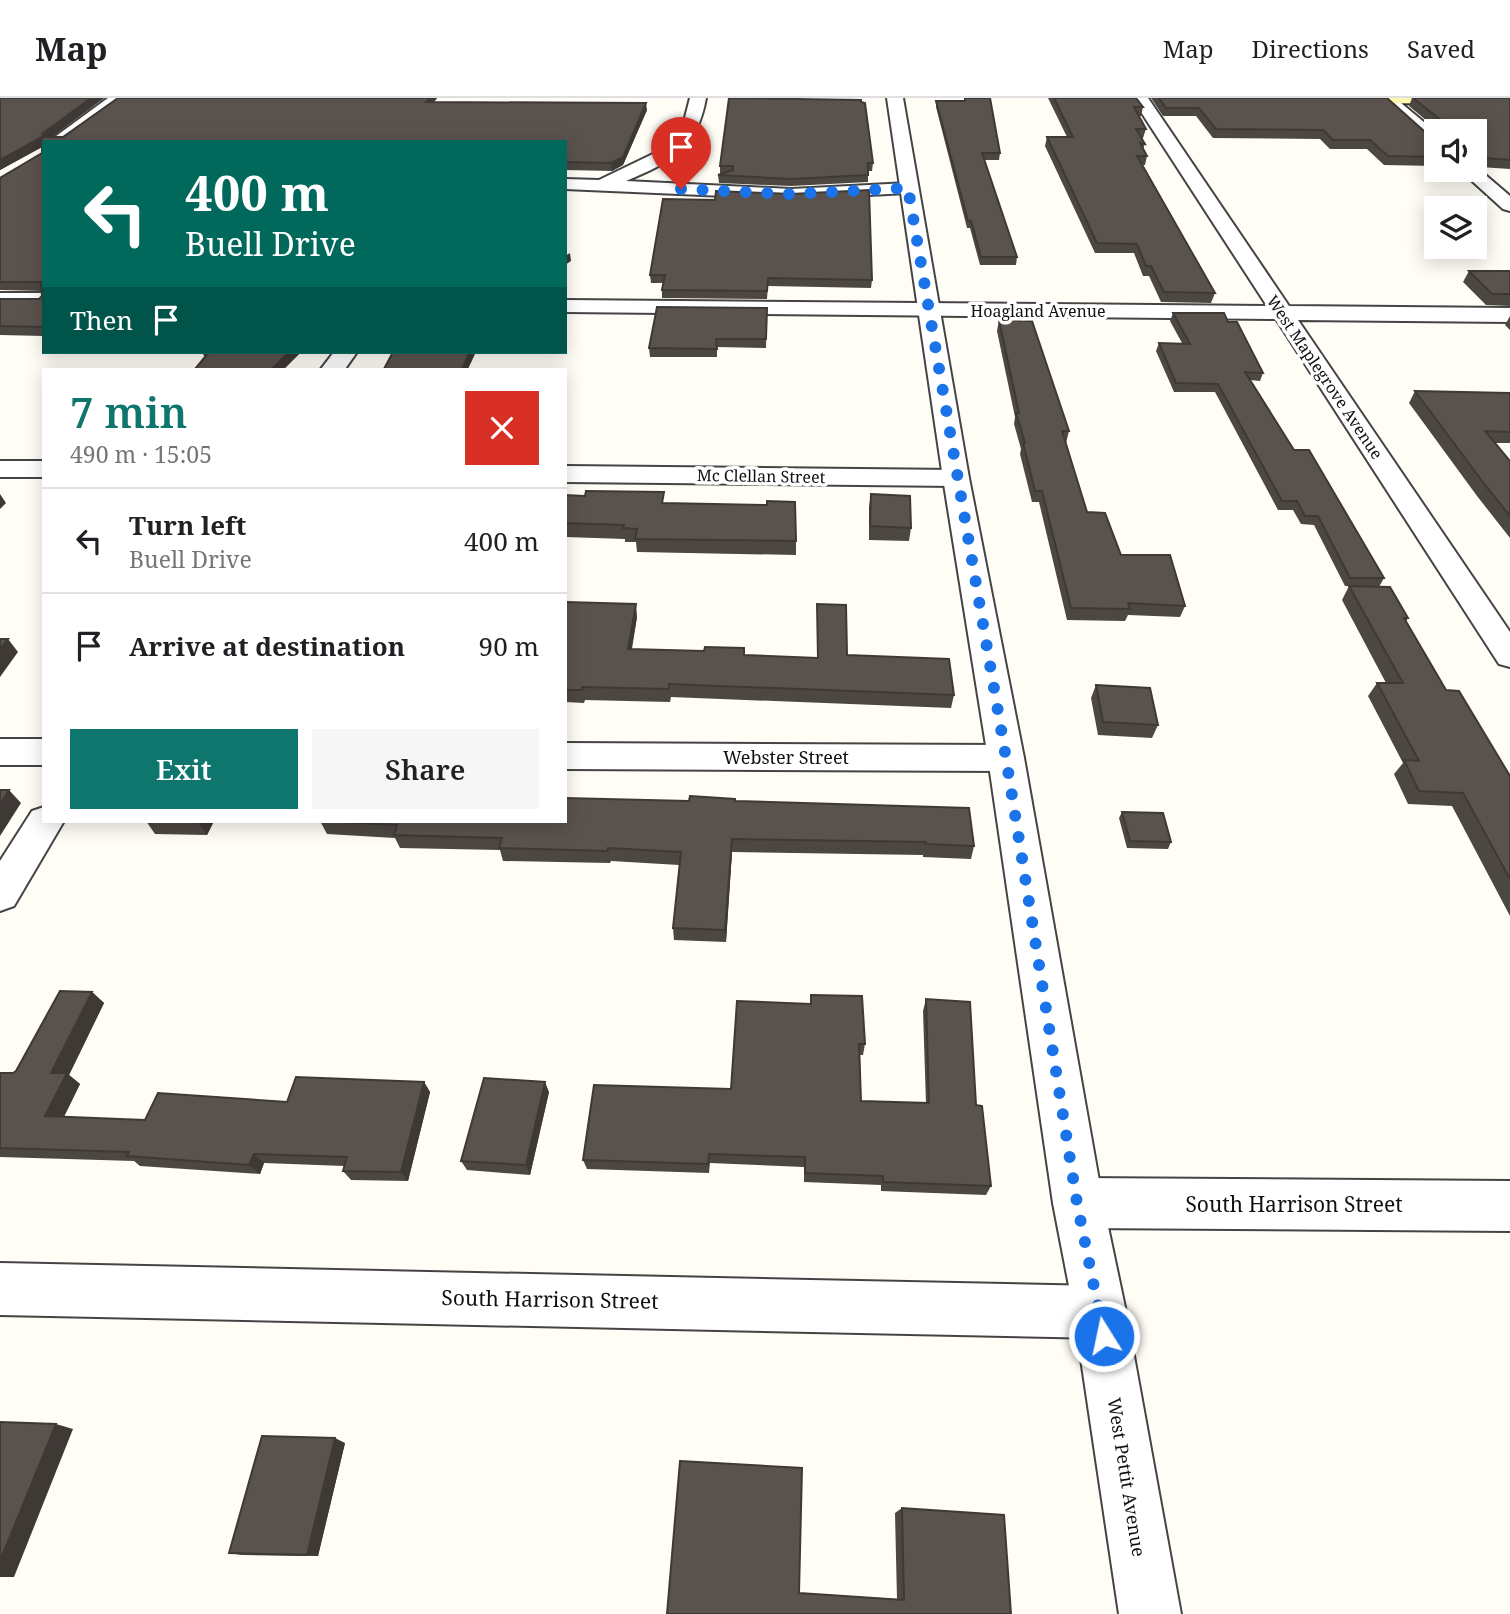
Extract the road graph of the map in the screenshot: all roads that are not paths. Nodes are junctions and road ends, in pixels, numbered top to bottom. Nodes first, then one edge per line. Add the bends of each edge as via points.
1 (118, 98) edge
2 (698, 98) edge
3 (895, 98) edge
4 (1140, 98) edge
5 (1356, 98) edge
6 (1386, 98) edge
7 (1510, 99) edge
8 (1424, 131) edge
9 (683, 138) junction
10 (59, 140) edge
11 (1483, 182) edge
12 (567, 184) edge
13 (604, 184) junction
14 (908, 188) junction
15 (681, 189) junction
16 (567, 198) edge
17 (1510, 205) edge
18 (0, 299) edge
19 (42, 299) edge
20 (567, 306) edge
21 (930, 310) junction
22 (1282, 313) junction
23 (1510, 315) edge
24 (0, 469) edge
25 (42, 469) edge
26 (567, 474) edge
27 (956, 478) junction
28 (1510, 656) edge
29 (0, 752) edge
30 (42, 752) edge
31 (567, 756) edge
32 (1006, 758) junction
33 (45, 823) edge
34 (0, 895) edge
35 (1077, 1203) junction
36 (1510, 1206) edge
37 (0, 1289) edge
38 (1100, 1312) junction
39 (1150, 1614) edge

1 - 10 street
2 - 9 street via 691,128
3 - 14 street, West Pettit Avenue
4 - 22 street, West Maplegrove Avenue
5 - 6 main road
6 - 7 main road
6 - 8 street
9 - 13 street via 667,153
9 - 15 street via 687,144
11 - 17 street
12 - 13 street
13 - 15 street
13 - 16 street
14 - 15 street via 791,194
14 - 21 street, West Pettit Avenue
18 - 19 street
20 - 21 street, Hoagland Avenue
21 - 22 street, Hoagland Avenue
21 - 27 street, West Pettit Avenue
22 - 23 street, Hoagland Avenue
22 - 28 street, West Maplegrove Avenue
24 - 25 street
26 - 27 street, Mc Clellan Street
27 - 32 street, West Pettit Avenue
29 - 30 street
31 - 32 street, Webster Street
32 - 35 street, West Pettit Avenue
33 - 34 street
35 - 36 street, South Harrison Street
35 - 38 street, West Pettit Avenue
37 - 38 street, South Harrison Street
38 - 39 street, West Pettit Avenue

